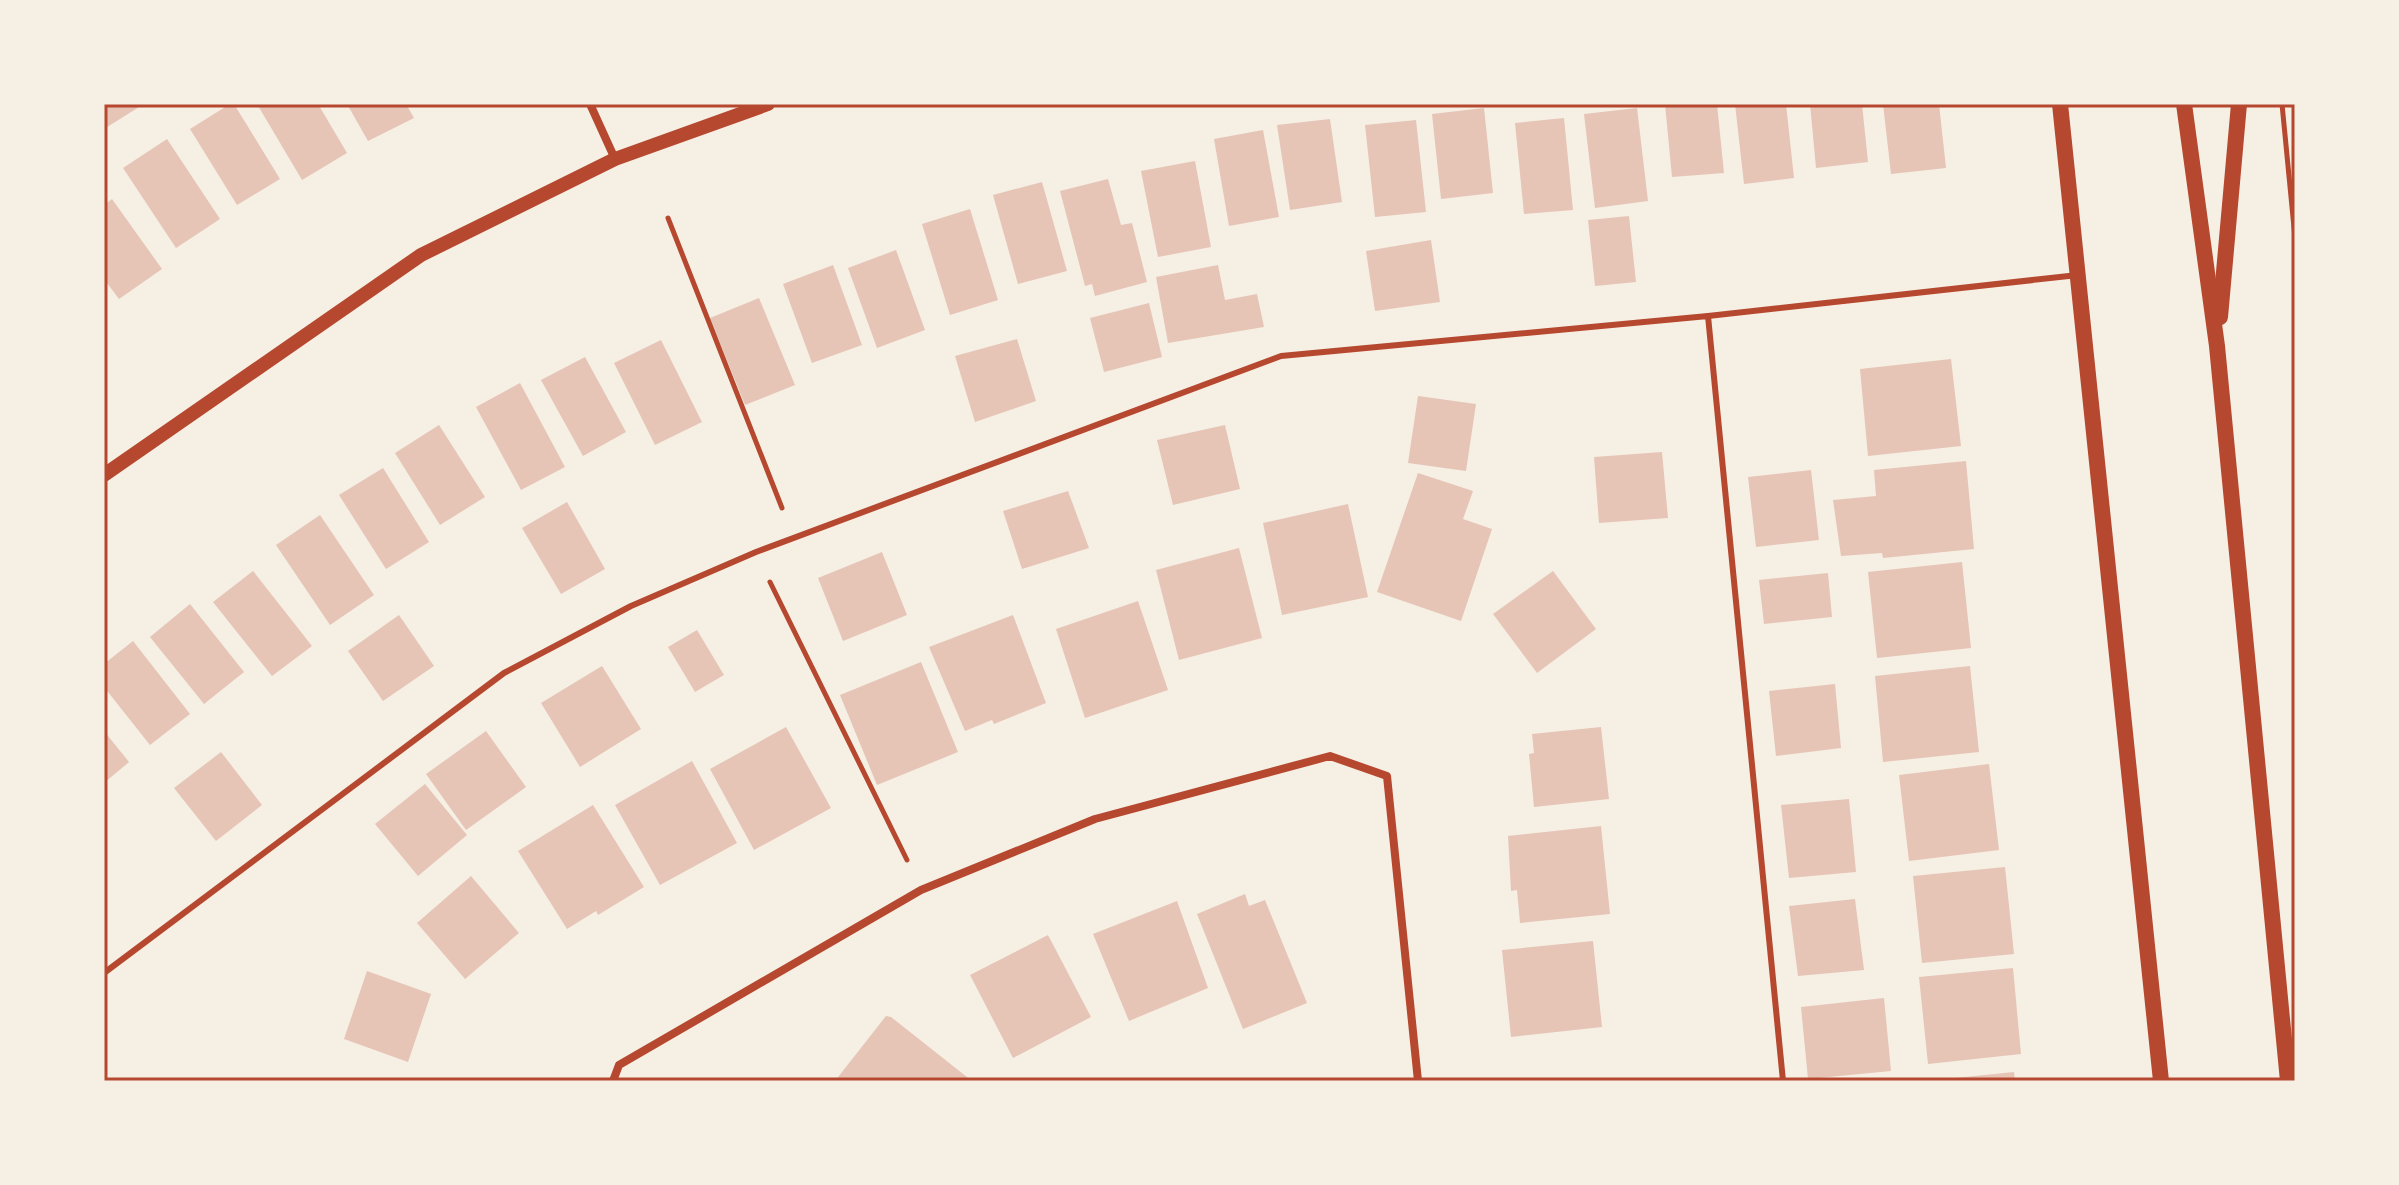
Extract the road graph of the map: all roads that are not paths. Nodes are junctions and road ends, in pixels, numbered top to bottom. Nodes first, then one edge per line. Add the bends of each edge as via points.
1 (590, 104) edge
2 (768, 104) edge
3 (2060, 104) edge
4 (2184, 104) edge
5 (2239, 104) edge
6 (615, 159) junction
7 (2078, 275) junction
8 (1708, 316) junction
9 (2217, 346) junction
10 (104, 475) edge
11 (104, 973) edge
12 (613, 1081) edge
13 (1418, 1081) edge
14 (1783, 1081) edge
15 (2161, 1081) edge
16 (2288, 1081) edge

1 - 6 street
2 - 6 street
3 - 7 main road
4 - 9 main road
5 - 9 main road
6 - 10 street via 421,255
7 - 8 lane
7 - 15 main road
8 - 11 lane via 1281,356 756,552 631,606 504,673
8 - 14 lane
9 - 16 main road
12 - 13 street via 619,1065 921,890 1095,819 1330,756 1387,776

